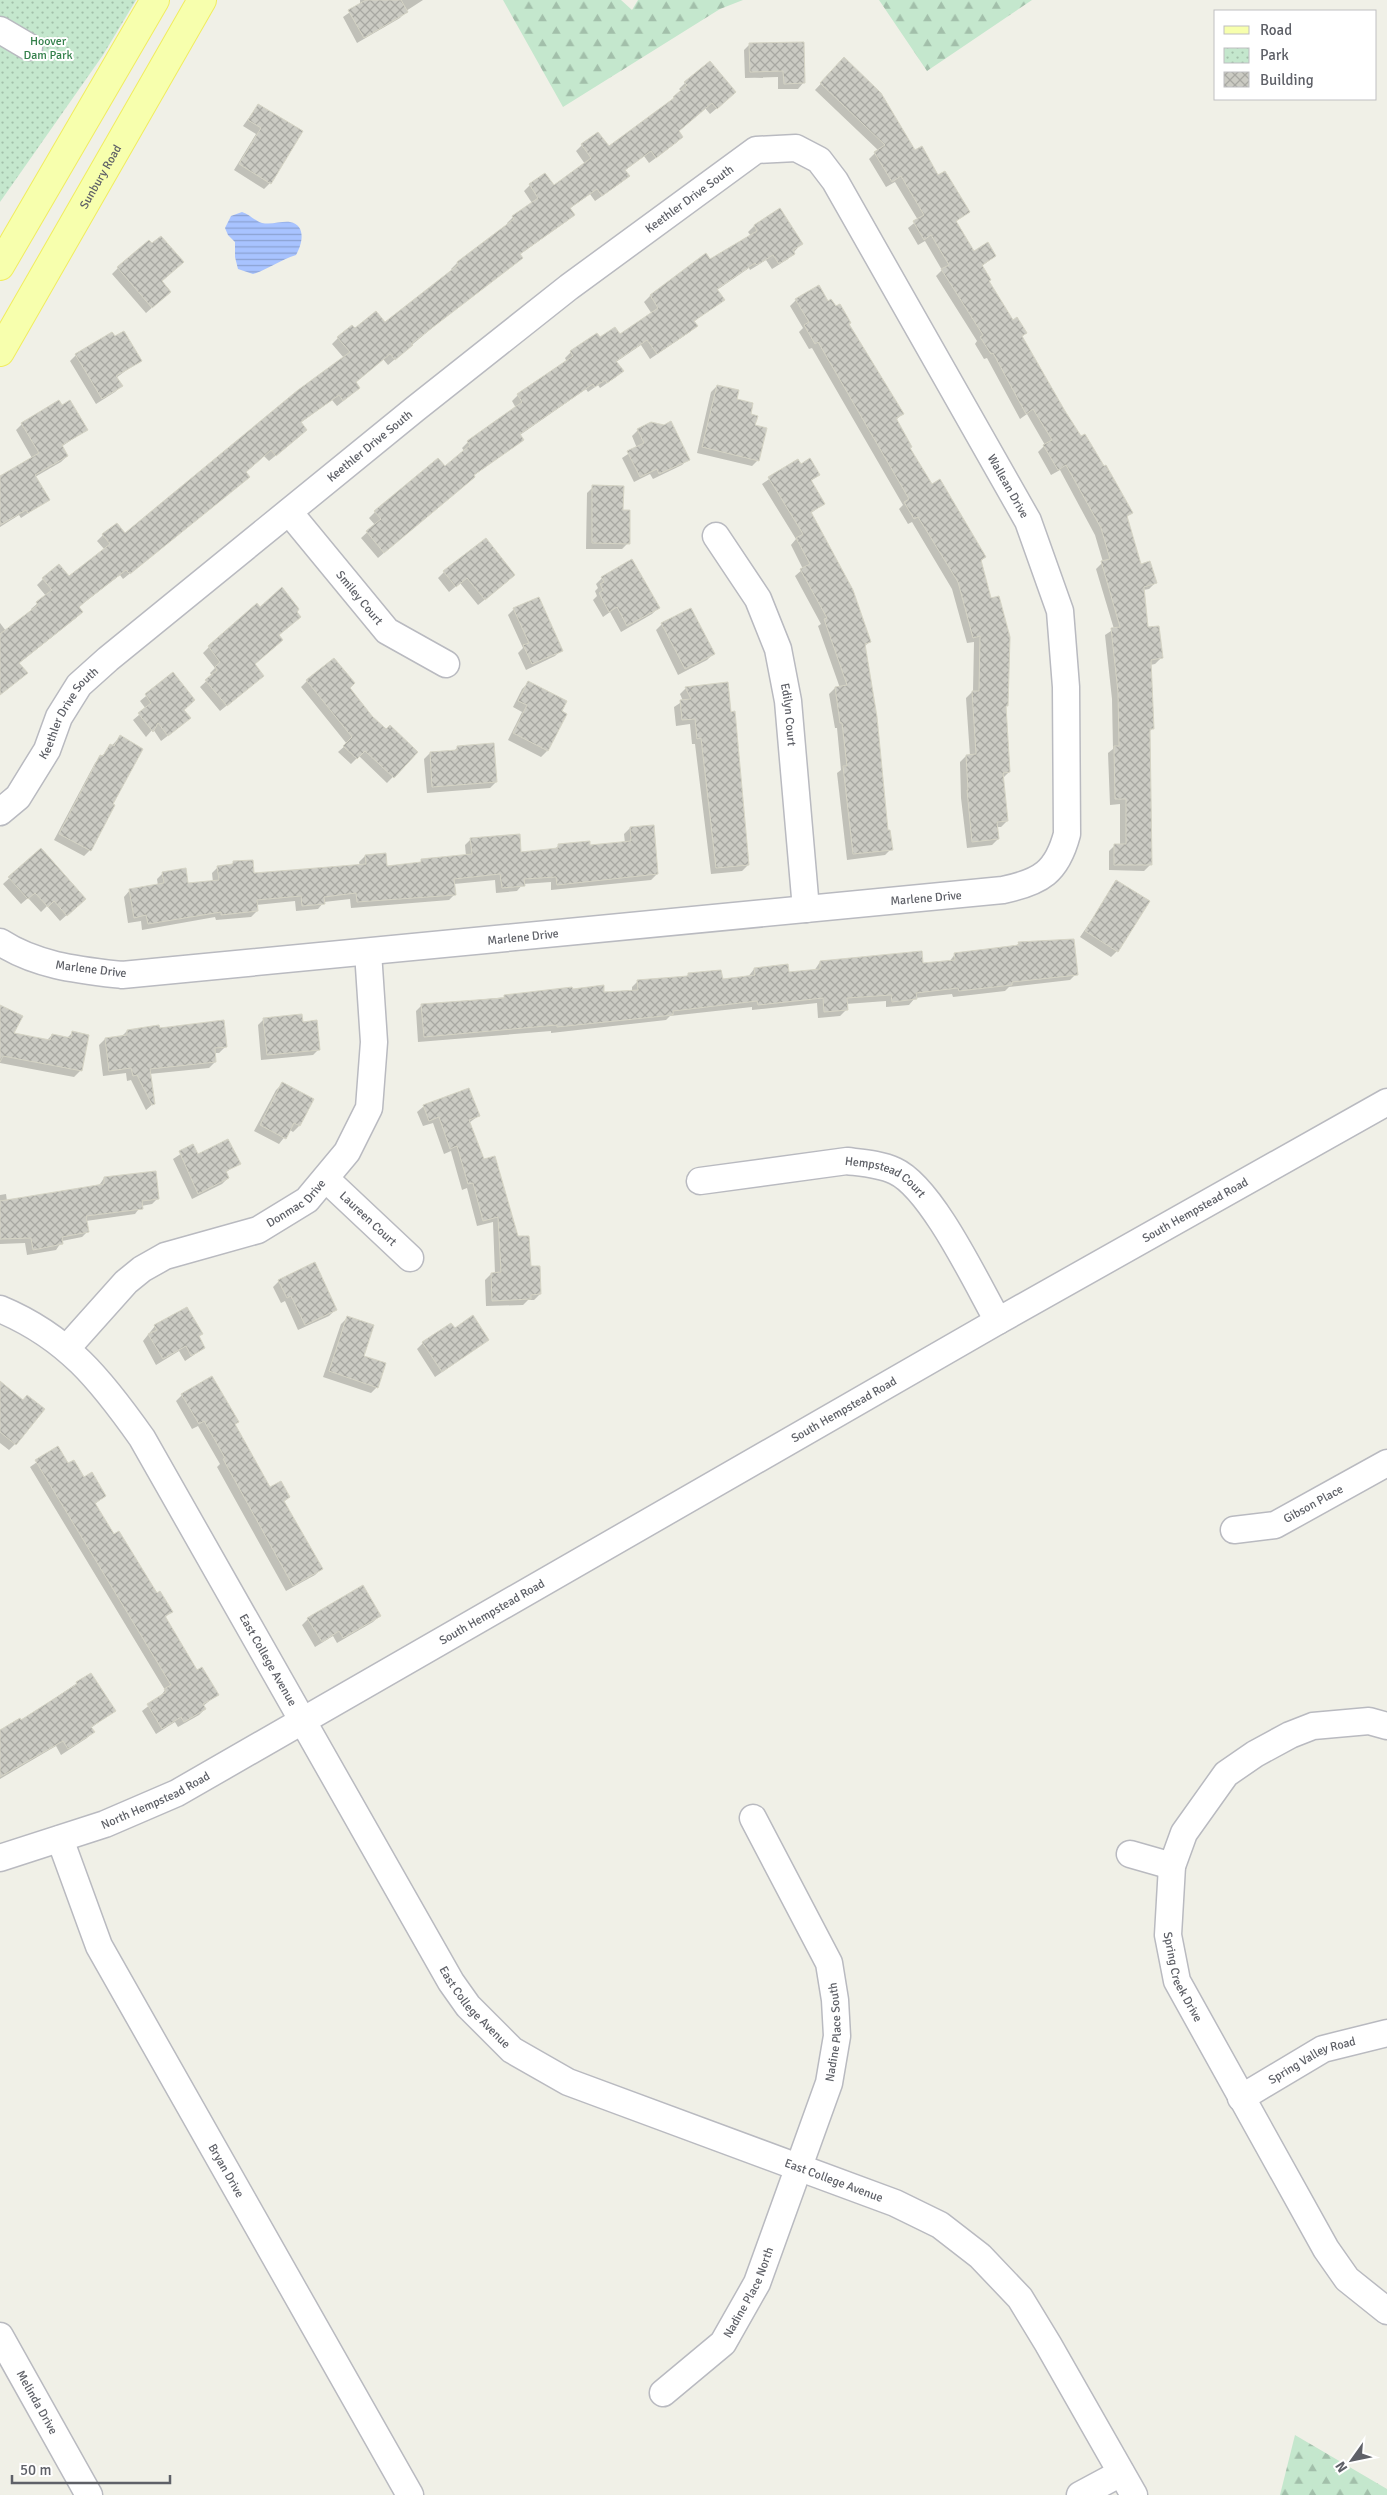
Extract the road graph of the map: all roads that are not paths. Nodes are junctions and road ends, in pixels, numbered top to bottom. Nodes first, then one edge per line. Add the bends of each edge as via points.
1 (155, 0) edge
2 (202, 0) edge
3 (0, 30) edge
4 (29, 47) dead end
5 (796, 148) joint
6 (0, 266) edge
7 (0, 352) edge
8 (290, 512) junction
9 (716, 536) dead end
10 (446, 664) dead end
11 (0, 812) edge
12 (1048, 872) joint
13 (806, 909) junction
14 (0, 942) edge
15 (368, 952) junction
16 (1387, 1102) edge
17 (326, 1179) junction
18 (700, 1181) dead end
19 (410, 1258) dead end
20 (0, 1309) edge
21 (998, 1322) junction
22 (67, 1348) junction
23 (1387, 1463) edge
24 (1234, 1530) dead end
25 (302, 1720) junction
26 (1387, 1726) edge
27 (753, 1818) dead end
28 (60, 1839) junction
29 (1130, 1854) dead end
30 (0, 1858) edge
31 (1172, 1866) junction
32 (1387, 2033) edge
33 (1241, 2098) junction
34 (797, 2168) junction
35 (1387, 2311) edge
36 (0, 2336) edge
37 (664, 2393) dead end
38 (1121, 2473) junction
39 (89, 2495) edge
40 (410, 2495) edge
41 (1080, 2495) edge
42 (1134, 2495) edge

1 - 6 main road
2 - 7 main road, Sunbury Road
3 - 4 street
5 - 8 street, Keethler Drive South via 756,150 569,287
5 - 12 street, Wallean Drive via 819,160 835,181 1028,521 1057,602 1066,688 1067,834 1061,855
8 - 10 street, Smiley Court via 387,631
8 - 11 street, Keethler Drive South via 80,685 59,717 47,750 18,797
9 - 13 street, Edilyn Court via 758,598 778,648 788,701
12 - 13 street, Marlene Drive via 1027,885 1003,890
13 - 15 street, Marlene Drive
14 - 15 street, Marlene Drive via 34,960 74,970 122,975
15 - 17 street, Donmac Drive via 374,1042 369,1108 347,1152
16 - 21 street, South Hempstead Road
17 - 19 street, Laureen Court
17 - 22 street, Donmac Drive via 307,1200 258,1230 165,1256 142,1269 126,1282
18 - 21 street, Hempstead Court via 847,1161 896,1172 915,1185 932,1206
20 - 22 street, East College Avenue via 30,1322
21 - 25 street, South Hempstead Road
22 - 25 street, East College Avenue via 110,1393 142,1438
23 - 24 street, Gibson Place via 1275,1526
25 - 28 street, North Hempstead Road via 153,1805
25 - 34 street, East College Avenue via 451,1982 468,2006 512,2050 568,2082
26 - 31 street, Spring Creek Drive via 1369,1721 1313,1726 1255,1754 1226,1774 1184,1833
27 - 34 street, Nadine Place South via 829,1963 835,2000 837,2036 829,2083
28 - 30 street, North Hempstead Road
28 - 40 street, Bryan Drive via 99,1946
29 - 31 street
31 - 33 street, Spring Creek Drive via 1168,1935 1177,1981
32 - 33 street, Spring Valley Road via 1323,2049
33 - 35 street, Spring Creek Drive via 1326,2249 1347,2279
34 - 37 street, Nadine Place North via 757,2283 723,2343
34 - 38 street, East College Avenue via 895,2203 940,2225 980,2256 1020,2298
36 - 39 street, Melinda Drive
38 - 41 street
38 - 42 street, East College Avenue

